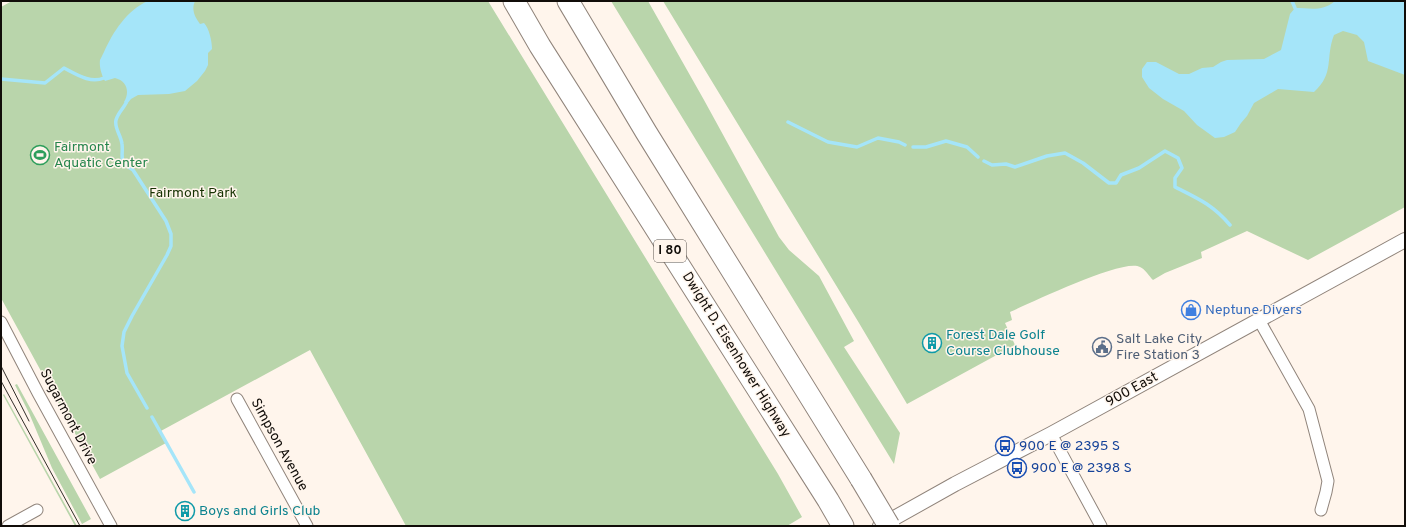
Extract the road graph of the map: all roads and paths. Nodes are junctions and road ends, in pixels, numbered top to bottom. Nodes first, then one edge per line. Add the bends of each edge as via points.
1 (514, 1) edge
2 (568, 1) edge
3 (578, 1) edge
4 (646, 132) junction
5 (1405, 240) edge
6 (1259, 320) junction
7 (1, 322) edge
8 (237, 399) dead end
9 (1051, 434) junction
10 (37, 510) dead end
11 (1321, 510) dead end
12 (8, 526) edge
13 (111, 526) edge
14 (307, 526) edge
15 (843, 526) edge
16 (880, 526) edge
17 (889, 526) edge
18 (1101, 526) edge

1 - 15 highway, Dwight D. Eisenhower Highway / I 80
2 - 4 highway
3 - 4 highway
4 - 17 highway, bridge
5 - 6 street, 900 East
6 - 9 street, 900 East
6 - 11 street via 1309,409 1328,481
7 - 13 street, Sugarmont Drive
8 - 14 street, Simpson Avenue
9 - 16 street, 900 East
9 - 18 street
10 - 12 street

